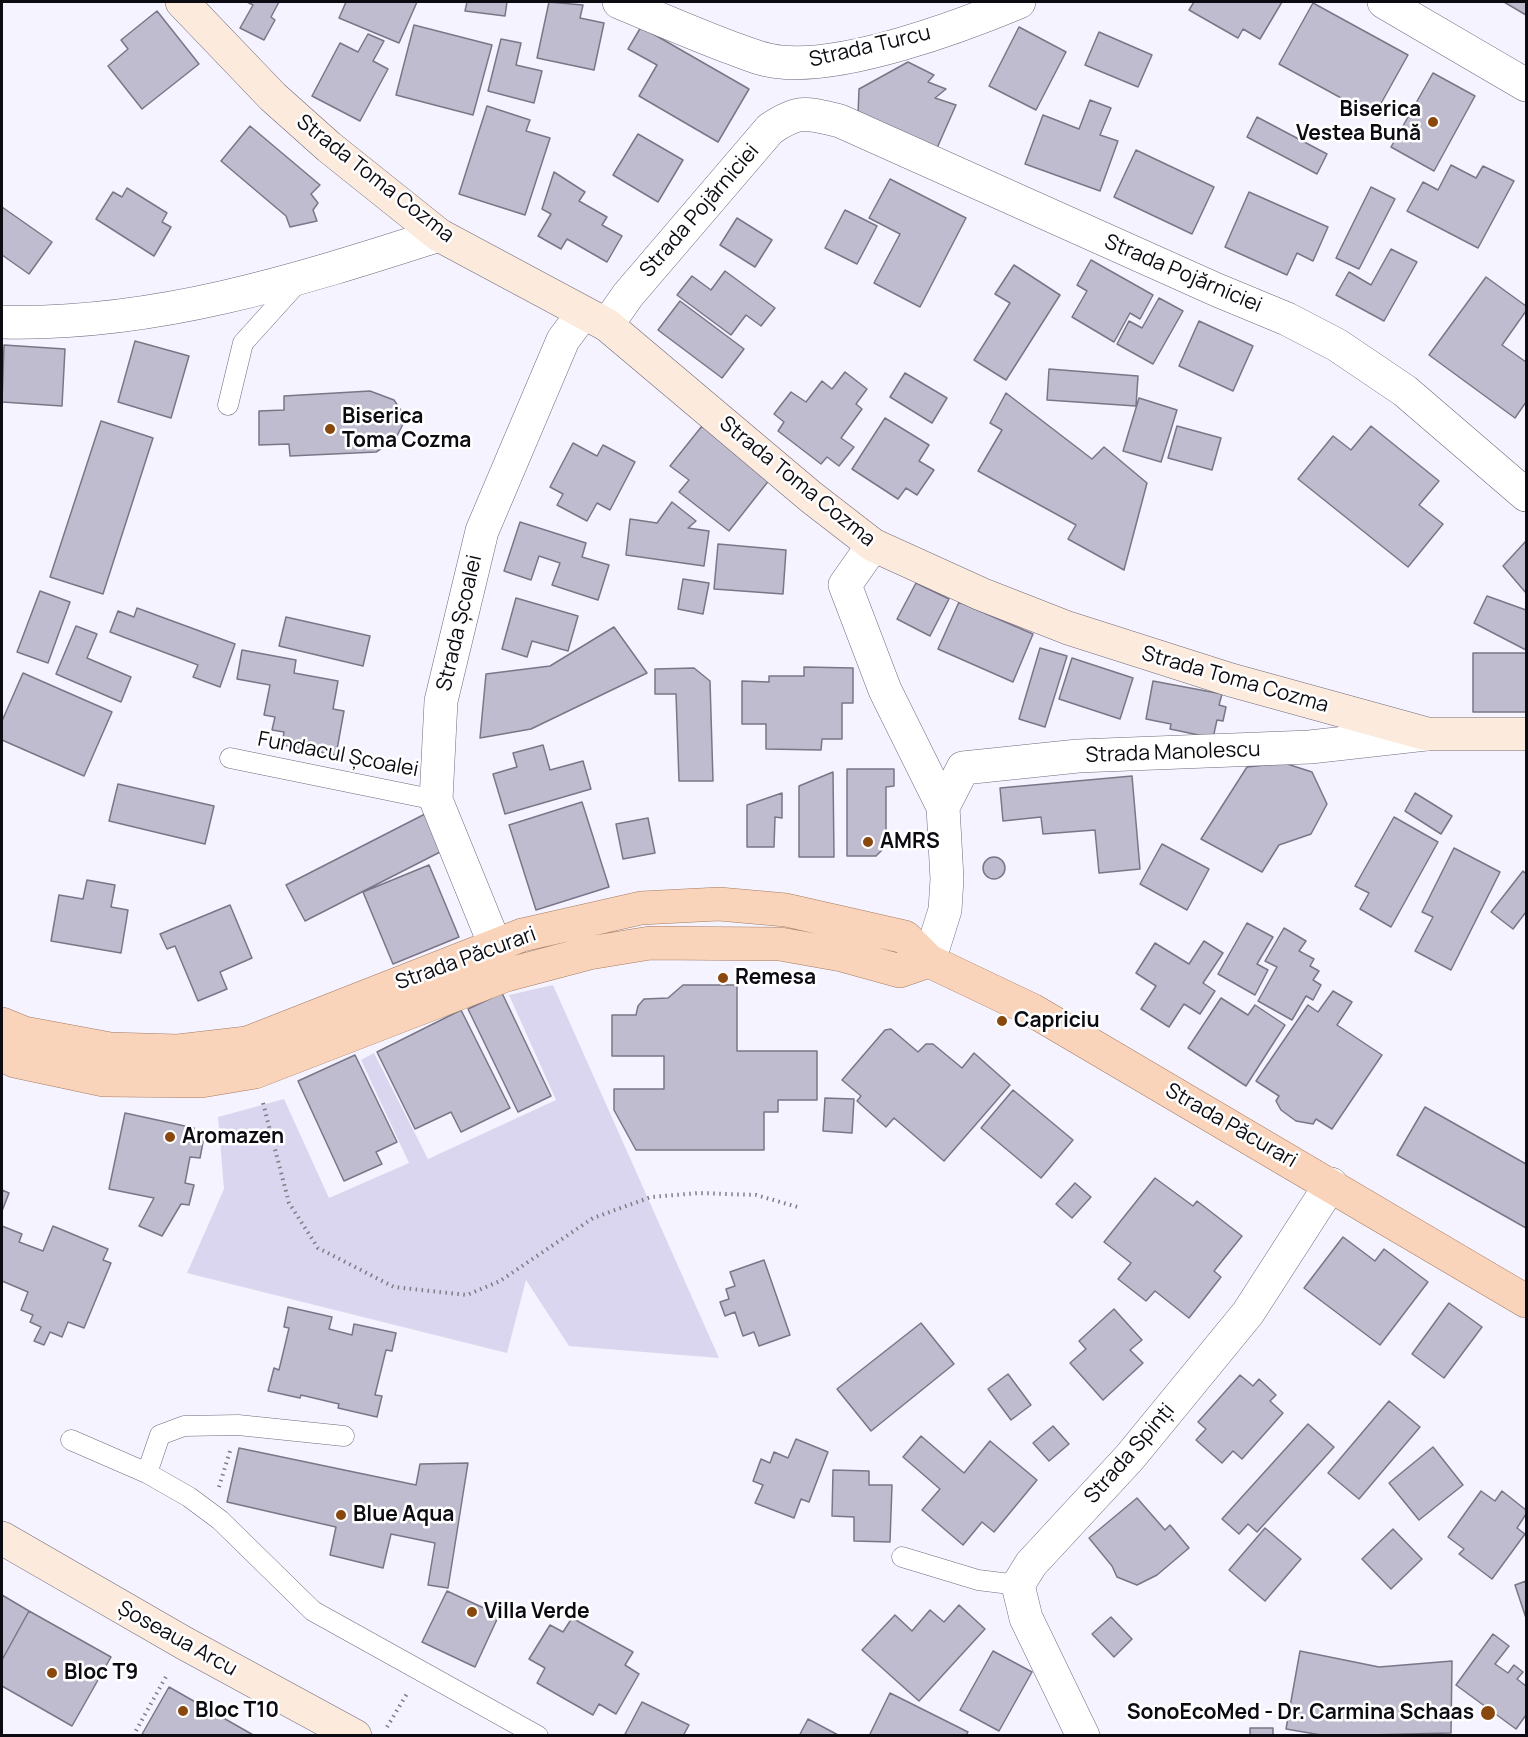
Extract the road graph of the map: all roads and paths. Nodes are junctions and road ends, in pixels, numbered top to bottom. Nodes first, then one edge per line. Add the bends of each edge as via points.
1 (182, 2) edge
2 (619, 2) edge
3 (1019, 2) edge
4 (1384, 2) edge
5 (812, 62) junction
6 (1527, 85) edge
7 (806, 113) junction
8 (439, 235) junction
9 (300, 279) junction
10 (595, 319) junction
11 (2, 322) edge
12 (228, 405) dead end
13 (1527, 495) edge
14 (873, 545) junction
15 (1426, 734) junction
16 (1527, 734) edge
17 (230, 758) dead end
18 (436, 800) junction
19 (943, 807) junction
20 (495, 945) junction
21 (929, 961) junction
22 (2, 1024) edge
23 (2, 1055) edge
24 (255, 1072) junction
25 (1331, 1184) junction
26 (801, 1208) dead end
27 (1527, 1301) edge
28 (238, 1425) junction
29 (344, 1436) dead end
30 (71, 1440) dead end
31 (147, 1473) junction
32 (211, 1514) junction
33 (2, 1538) edge
34 (902, 1557) dead end
35 (1018, 1586) junction
36 (184, 1643) junction
37 (420, 1670) junction
38 (134, 1736) edge
39 (355, 1736) edge
40 (382, 1736) edge
41 (538, 1736) edge
42 (1083, 1736) edge

1 - 8 street, Strada Toma Cozma via 273,97 328,147
2 - 5 street, Strada Turcu via 755,56 781,62
3 - 5 street, Strada Turcu via 971,22 894,45
4 - 6 street
5 - 7 street
7 - 10 street, Strada Pojărniciei via 786,118 770,129 628,295
7 - 13 street, Strada Pojărniciei via 840,121 1287,319 1337,345 1405,390
8 - 9 street
8 - 10 street, Strada Toma Cozma
9 - 11 street via 178,308 85,319
9 - 12 lane via 243,344
10 - 14 street, Strada Toma Cozma
10 - 18 street, Strada Școalei via 563,340 482,531 441,701
14 - 15 street, Strada Toma Cozma via 1068,628 1231,680
14 - 19 street, Strada Manolescu via 845,585 885,690
15 - 16 street, Strada Toma Cozma
15 - 19 street, Strada Manolescu via 1310,747 1078,756 963,768
17 - 18 lane, Fundacul Școalei
18 - 20 street, Strada Școalei
19 - 21 street, Strada Manolescu via 947,889 945,910
20 - 21 main road, Strada Păcurari via 522,935 642,908 719,904 786,909 905,937
20 - 22 main road, Strada Păcurari via 247,1043 178,1051 110,1049 24,1033
21 - 24 main road, Strada Păcurari via 900,971 780,944 650,943 589,953 506,975
21 - 25 main road, Strada Păcurari via 1032,1010
23 - 24 main road, Strada Păcurari via 104,1080 201,1081
24 - 26 path via 289,1203 318,1248 394,1287 467,1295 500,1281 593,1218 651,1197 756,1194
25 - 27 main road, Strada Păcurari
25 - 35 street, Strada Spinți via 1248,1313 1130,1457 1030,1564
28 - 29 lane
28 - 31 lane via 184,1426 160,1435
28 - 32 path
30 - 31 lane
31 - 32 lane
32 - 37 lane via 314,1611
33 - 36 street, Șoseaua Arcu
34 - 35 lane via 978,1580
35 - 42 street via 1026,1618
36 - 38 path
36 - 39 street, Șoseaua Arcu
37 - 40 path
37 - 41 lane

